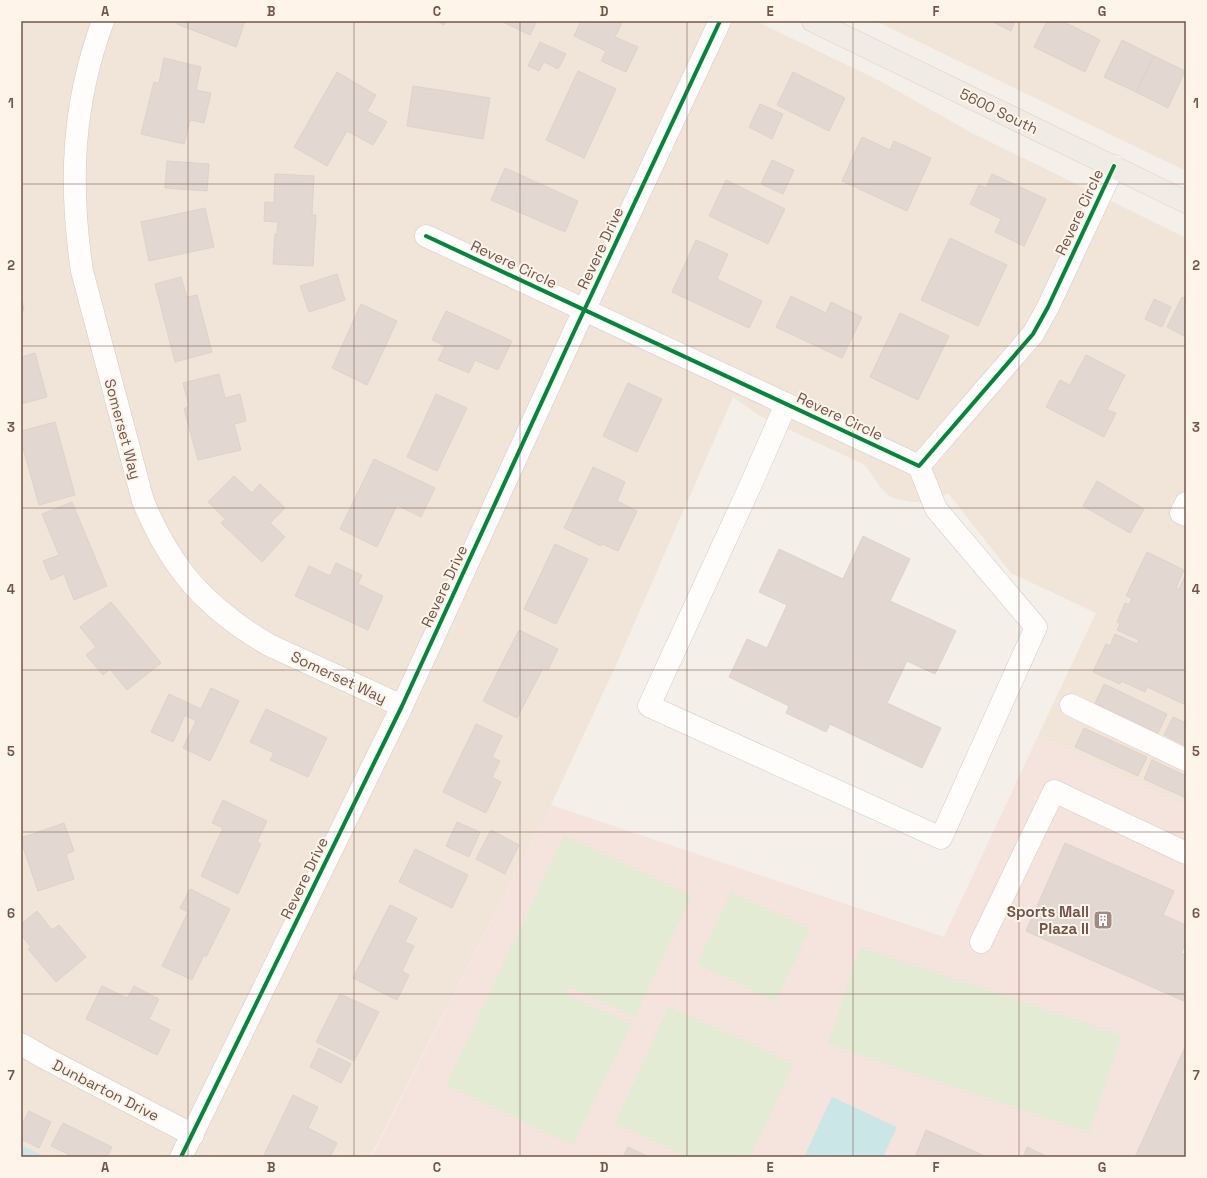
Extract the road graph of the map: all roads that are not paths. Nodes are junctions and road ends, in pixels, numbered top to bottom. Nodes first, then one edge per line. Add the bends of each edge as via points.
1 (103, 21) edge
2 (720, 21) edge
3 (813, 21) edge
4 (1114, 166) junction
5 (1186, 202) edge
6 (426, 236) dead end
7 (585, 310) junction
8 (786, 404) junction
9 (919, 466) junction
10 (1186, 503) edge
11 (1186, 515) edge
12 (1071, 705) dead end
13 (402, 706) junction
14 (1186, 760) edge
15 (1186, 853) edge
16 (981, 942) dead end
17 (21, 1044) edge
18 (192, 1135) junction
19 (181, 1157) edge

1 - 13 street, Somerset Way via 88,70 76,136 74,204 77,238 84,279 143,502 152,524 177,567 201,594 228,618 269,644
2 - 7 street, Revere Drive
3 - 4 main road, 5600 South
4 - 5 main road, 5600 South
4 - 9 street, Revere Circle via 1033,334
6 - 7 street, Revere Circle
7 - 8 street, Revere Circle
7 - 13 street, Revere Drive
8 - 9 street, Revere Circle
8 - 9 street via 649,706 941,838 1036,627 936,509
10 - 11 street via 1181,513
12 - 14 street
13 - 18 street, Revere Drive
15 - 16 street via 1054,791
17 - 18 street, Dunbarton Drive
18 - 19 street, Revere Drive

